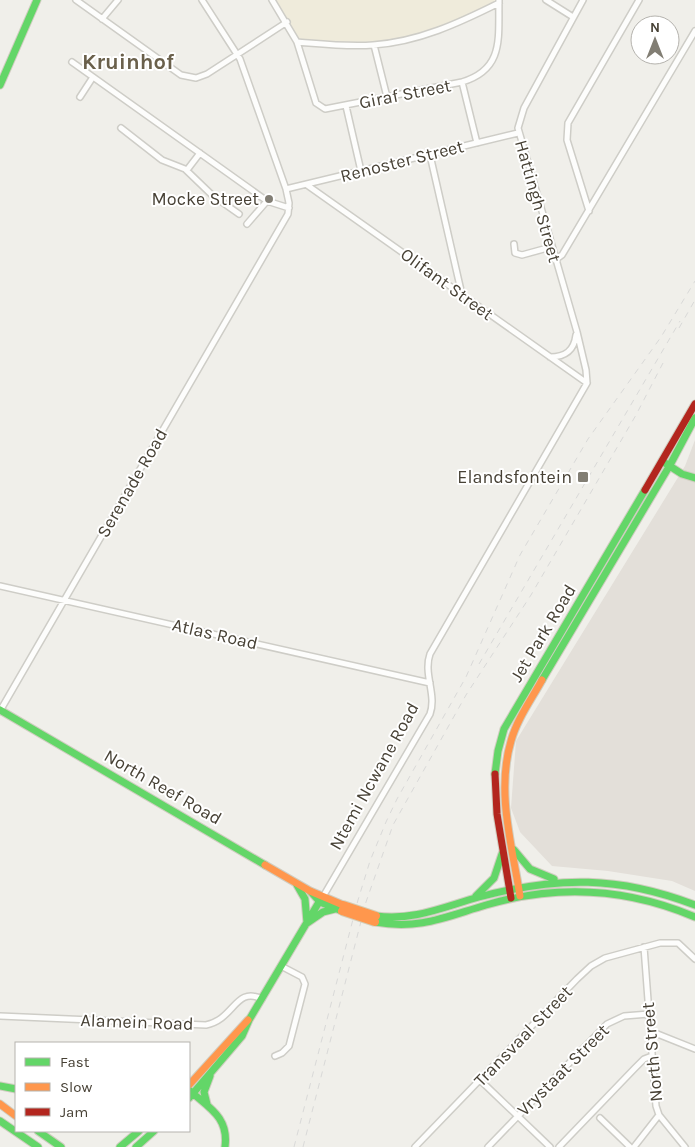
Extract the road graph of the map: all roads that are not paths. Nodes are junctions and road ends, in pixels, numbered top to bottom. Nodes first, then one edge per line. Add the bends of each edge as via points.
1 (33, 0) edge
2 (37, 0) edge
3 (76, 0) edge
4 (202, 0) edge
5 (272, 0) edge
6 (546, 0) edge
7 (583, 0) edge
8 (639, 0) edge
9 (116, 1) edge
10 (499, 1) edge
11 (573, 17) junction
12 (102, 19) junction
13 (287, 22) junction
14 (695, 30) edge
15 (297, 42) junction
16 (374, 45) junction
17 (237, 53) junction
18 (72, 62) dead end
19 (2, 71) edge
20 (93, 76) junction
21 (462, 82) junction
22 (0, 85) edge
23 (80, 96) dead end
24 (387, 97) junction
25 (346, 106) junction
26 (121, 128) dead end
27 (518, 133) junction
28 (477, 143) junction
29 (200, 153) junction
30 (430, 154) junction
31 (187, 170) junction
32 (361, 171) junction
33 (307, 185) junction
34 (286, 188) junction
35 (267, 201) junction
36 (289, 208) junction
37 (589, 211) junction
38 (239, 214) dead end
39 (247, 224) dead end
40 (514, 244) dead end
41 (551, 247) junction
42 (554, 260) junction
43 (462, 295) junction
44 (577, 332) junction
45 (550, 357) junction
46 (587, 383) junction
47 (695, 404) edge
48 (695, 418) edge
49 (666, 463) junction
50 (695, 478) edge
51 (0, 586) edge
52 (63, 601) junction
53 (430, 683) junction
54 (0, 710) edge
55 (512, 846) junction
56 (503, 847) junction
57 (294, 880) junction
58 (557, 880) junction
59 (519, 886) junction
60 (510, 888) junction
61 (520, 896) junction
62 (511, 898) junction
63 (322, 899) junction
64 (472, 899) junction
65 (695, 905) edge
66 (341, 908) junction
67 (695, 917) edge
68 (376, 919) junction
69 (306, 923) junction
70 (644, 947) junction
71 (695, 959) edge
72 (281, 966) junction
73 (262, 999) junction
74 (649, 1014) junction
75 (0, 1016) edge
76 (249, 1020) junction
77 (650, 1031) junction
78 (695, 1049) edge
79 (275, 1056) dead end
80 (652, 1056) junction
81 (210, 1076) junction
82 (480, 1080) junction
83 (190, 1084) edge
84 (0, 1086) edge
85 (15, 1089) edge
86 (190, 1094) edge
87 (0, 1104) edge
88 (209, 1106) junction
89 (15, 1115) edge
90 (518, 1115) junction
91 (659, 1115) junction
92 (600, 1118) dead end
93 (0, 1121) edge
94 (15, 1131) edge
95 (16, 1132) edge
96 (39, 1132) edge
97 (138, 1132) edge
98 (153, 1132) edge
99 (628, 1146) edge
100 (38, 1147) edge
101 (60, 1147) edge
102 (120, 1147) edge
103 (136, 1147) edge
104 (225, 1147) edge
105 (415, 1147) edge
106 (488, 1147) edge
107 (550, 1147) edge
108 (559, 1147) edge
109 (685, 1147) edge

1 - 19 main road
2 - 19 main road
3 - 12 street
4 - 17 street
5 - 13 street, Giraf Street
6 - 11 street
7 - 11 street, Hattingh Street
8 - 37 street via 568,123 567,140
9 - 12 street
10 - 16 street via 426,35
10 - 21 street, Giraf Street via 498,42 493,62 483,73
11 - 27 street, Hattingh Street via 524,108
12 - 17 street via 186,77 207,74
13 - 15 street, Giraf Street
13 - 17 street
14 - 37 street
15 - 16 street
15 - 25 street, Giraf Street via 316,103 326,109
16 - 24 street
17 - 34 street
18 - 20 street
19 - 22 main road
20 - 23 street
20 - 29 street
21 - 24 street, Giraf Street
21 - 28 street
24 - 25 street, Giraf Street
25 - 32 street
26 - 31 street via 162,160
27 - 28 street, Renoster Street
27 - 41 street, Hattingh Street
28 - 30 street, Renoster Street
29 - 31 street
29 - 35 street
30 - 32 street, Renoster Street
30 - 43 street
31 - 38 street via 212,195
32 - 33 street, Renoster Street
33 - 34 street, Renoster Street
33 - 43 street, Olifant Street
34 - 36 street
35 - 36 street
35 - 39 street
36 - 52 street, Serenade Road via 286,219
37 - 42 street via 562,256
40 - 41 street via 515,253 522,256
41 - 42 street, Hattingh Street
42 - 44 street, Hattingh Street
43 - 45 street, Olifant Street
44 - 45 street via 572,350 564,356
44 - 46 street, Hattingh Street
45 - 46 street, Olifant Street
46 - 53 street, Ntemi Ncwane Road via 430,654
47 - 49 main road, Jet Park Road
48 - 49 main road, Jet Park Road
49 - 50 main road
49 - 55 main road, Jet Park Road via 515,728 503,784
49 - 56 main road, Jet Park Road via 504,729 493,777
51 - 52 street, Atlas Road
52 - 53 street, Atlas Road
52 - 54 street, Serenade Road
53 - 63 street, Ntemi Ncwane Road via 430,714
54 - 57 main road, North Reef Road
55 - 58 main road via 530,869
55 - 59 main road, Jet Park Road
56 - 60 main road, Jet Park Road
56 - 64 main road via 494,878
57 - 63 main road, North Reef Road
57 - 69 main road via 305,899
58 - 59 main road
58 - 65 main road via 642,887
59 - 60 main road, North Reef Road
59 - 61 main road, Jet Park Road
60 - 62 main road, Jet Park Road
60 - 64 main road, North Reef Road
61 - 62 main road, North Reef Road
61 - 67 main road via 568,890 600,891 646,899
62 - 68 main road, North Reef Road via 420,926 396,926
63 - 66 main road, North Reef Road
63 - 69 main road, Ntemi Ncwane Road
64 - 68 main road, North Reef Road via 411,919
66 - 68 main road, North Reef Road, bridge
66 - 69 main road via 323,912
69 - 72 main road, Ntemi Ncwane Road
70 - 71 street, Transvaal Street via 674,942 682,945
70 - 74 street, North Street
70 - 82 street, Transvaal Street via 606,958 592,966
72 - 73 main road, Ntemi Ncwane Road
72 - 79 street via 302,977 306,984 289,1046
73 - 75 street, Alamein Road via 244,995 226,1016 206,1025
73 - 76 main road, Ntemi Ncwane Road
74 - 77 street, North Street
74 - 90 street, Vrystaat Street via 624,1016 607,1024
76 - 81 main road, Ntemi Ncwane Road via 242,1036
76 - 83 main road, Ntemi Ncwane Road
77 - 78 street
77 - 80 street, North Street
80 - 91 street, North Street
80 - 108 street via 644,1059
81 - 86 main road, Ntemi Ncwane Road
81 - 88 main road via 204,1092
82 - 90 street
82 - 105 street, Transvaal Street
84 - 85 main road
86 - 88 main road
87 - 89 main road
88 - 104 main road via 225,1126
90 - 106 street, Vrystaat Street
90 - 107 street
91 - 99 street
91 - 109 street, North Street
92 - 99 street
93 - 94 main road
95 - 100 main road
96 - 101 main road
97 - 102 main road
98 - 103 main road

